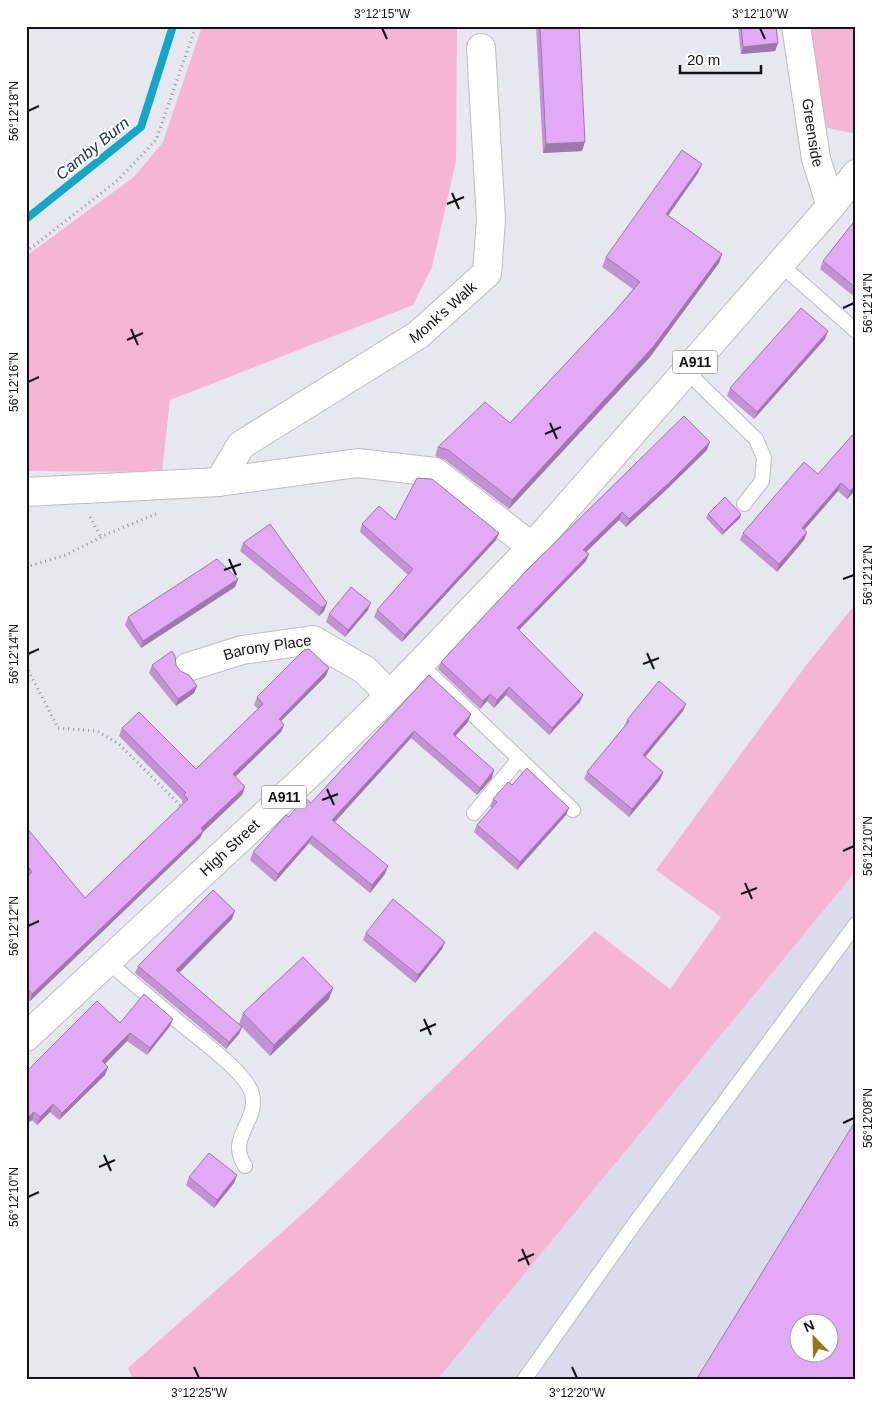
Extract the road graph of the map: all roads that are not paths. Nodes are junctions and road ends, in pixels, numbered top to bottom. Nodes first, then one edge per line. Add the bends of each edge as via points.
1 (796, 26) edge
2 (482, 48) dead end
3 (856, 174) edge
4 (831, 206) junction
5 (780, 264) junction
6 (856, 331) edge
7 (686, 372) junction
8 (219, 482) junction
9 (26, 492) edge
10 (744, 504) dead end
11 (532, 547) junction
12 (420, 664) junction
13 (188, 667) dead end
14 (390, 695) junction
15 (519, 759) junction
16 (573, 810) dead end
17 (474, 813) dead end
18 (856, 924) edge
19 (107, 961) junction
20 (26, 1037) edge
21 (245, 1166) dead end
22 (524, 1380) edge

1 - 4 street, Greenside via 816,159
2 - 8 street, Monk's Walk via 491,220 487,273 418,334 241,445
3 - 4 street, A911
4 - 5 street, A911
5 - 6 lane
5 - 7 street, A911
7 - 10 lane via 756,439 764,458 762,481
7 - 11 street, A911
8 - 9 street
8 - 11 street via 358,463 435,472
11 - 12 street, High Street / A911
12 - 14 street, High Street / A911
12 - 15 lane
13 - 14 street, Barony Place via 242,650 313,640 365,670
14 - 19 street, High Street / A911
15 - 16 lane
15 - 17 lane
18 - 22 lane via 634,1223
19 - 20 street, High Street / A911
19 - 21 lane via 247,1083 254,1103 239,1142 238,1150

